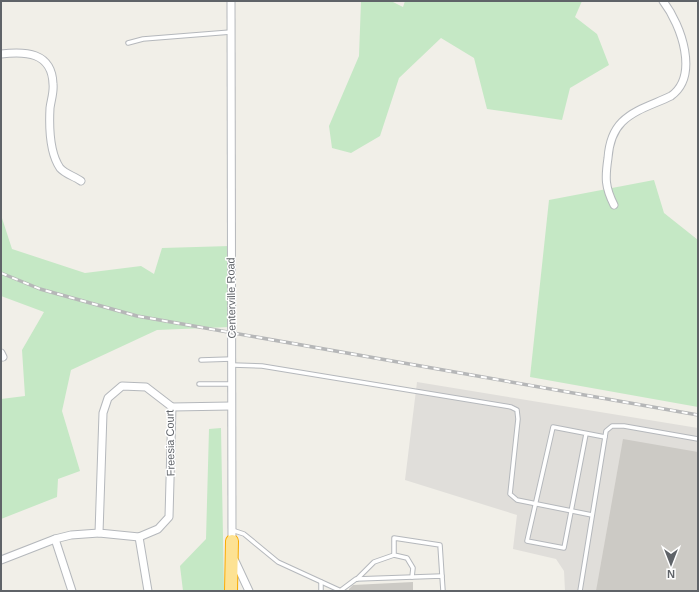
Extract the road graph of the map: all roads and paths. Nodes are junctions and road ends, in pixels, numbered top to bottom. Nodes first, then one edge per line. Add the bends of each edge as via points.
1 (231, 1) edge
2 (663, 1) edge
3 (231, 32) junction
4 (128, 44) dead end
5 (1, 54) edge
6 (80, 181) dead end
7 (614, 205) dead end
8 (201, 360) dead end
9 (232, 362) junction
10 (199, 384) dead end
11 (232, 384) junction
12 (231, 406) junction
13 (172, 407) junction
14 (586, 434) junction
15 (605, 437) junction
16 (698, 439) edge
17 (536, 503) junction
18 (571, 511) junction
19 (592, 515) junction
20 (99, 533) junction
21 (232, 535) junction
22 (139, 537) junction
23 (55, 540) junction
24 (394, 555) junction
25 (1, 560) edge
26 (442, 576) junction
27 (412, 577) junction
28 (356, 579) junction
29 (321, 582) junction
30 (339, 590) edge
31 (72, 591) edge
32 (148, 591) edge
33 (232, 591) edge
34 (249, 591) edge
35 (321, 591) edge
36 (443, 591) edge
37 (580, 591) edge

1 - 3 street, Centerville Road
2 - 7 street via 689,50 691,72 680,90 630,115 614,132 609,146 606,182 607,192
3 - 4 lane via 143,39
3 - 9 street, Centerville Road
5 - 6 street via 32,54 48,67 54,84 49,121 54,153 63,171
8 - 9 lane
9 - 11 street, Centerville Road
9 - 17 lane via 511,407 517,410 518,419 510,494 517,500
10 - 11 lane
11 - 12 street, Centerville Road
12 - 13 street
12 - 21 street, Centerville Road
13 - 20 street, Freesia Court via 146,387 122,386 108,398 102,413
13 - 22 street, Freesia Court via 169,517 158,529
14 - 15 lane
14 - 17 lane via 553,427
14 - 18 lane
15 - 16 lane via 606,431 612,426 624,426
15 - 19 lane
17 - 18 lane
17 - 18 lane via 527,541 564,548
18 - 19 lane
19 - 37 lane
20 - 22 street, Freesia Court
20 - 23 street, Freesia Court via 71,535
21 - 29 lane via 244,534 278,562
21 - 33 highway
21 - 34 street, Centerville Road via 234,558
22 - 32 street
23 - 25 street, Freesia Court
23 - 31 street
24 - 26 lane via 394,538 440,545
24 - 27 lane via 407,558 413,568
24 - 28 lane via 374,562
26 - 27 lane
26 - 36 lane
27 - 28 lane
28 - 30 lane
29 - 30 lane
29 - 35 lane

